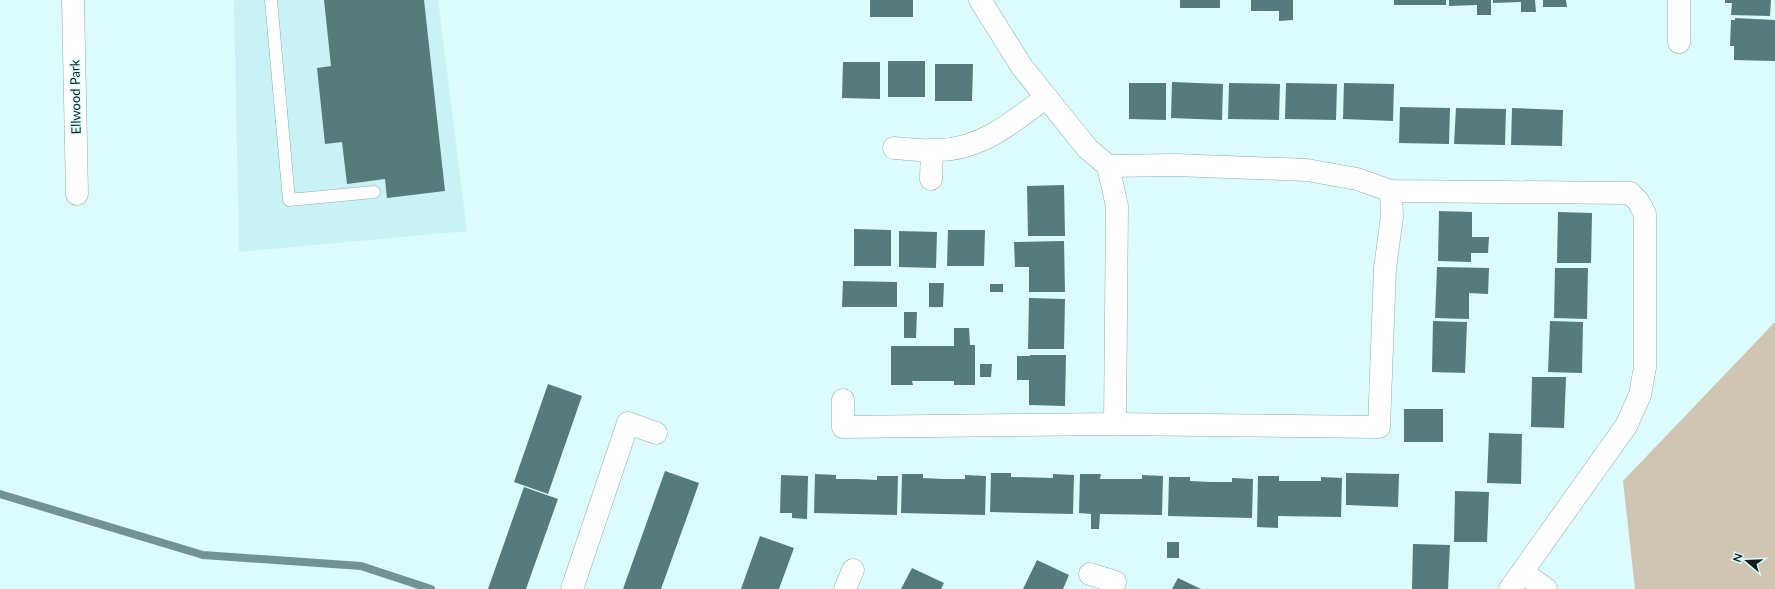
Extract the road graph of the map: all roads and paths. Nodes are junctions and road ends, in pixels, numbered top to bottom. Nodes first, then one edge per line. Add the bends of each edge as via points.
1 (73, 0) edge
2 (271, 0) edge
3 (980, 0) edge
4 (1679, 0) edge
5 (1679, 42) dead end
6 (1046, 97) junction
7 (894, 148) dead end
8 (932, 150) junction
9 (1108, 166) junction
10 (931, 179) dead end
11 (1391, 191) junction
12 (374, 192) dead end
13 (77, 194) dead end
14 (843, 400) dead end
15 (1115, 424) junction
16 (656, 433) dead end
17 (1090, 574) dead end
18 (1516, 581) edge
19 (572, 589) edge
20 (1112, 589) edge
21 (1546, 589) edge

1 - 13 street, Ellwood Park
2 - 12 lane via 289,200
3 - 6 street via 1022,67
4 - 5 street
6 - 8 street via 1010,124 975,144
6 - 9 street via 1087,148
7 - 8 street
8 - 10 street
9 - 11 street via 1175,165 1307,170 1356,179
9 - 15 street via 1117,206
11 - 15 street via 1392,217 1385,268 1379,427
11 - 18 street via 1630,193 1645,214 1645,367 1640,396 1626,426
14 - 15 street via 843,427
16 - 19 street via 628,423
17 - 20 street via 1115,582
18 - 21 street

